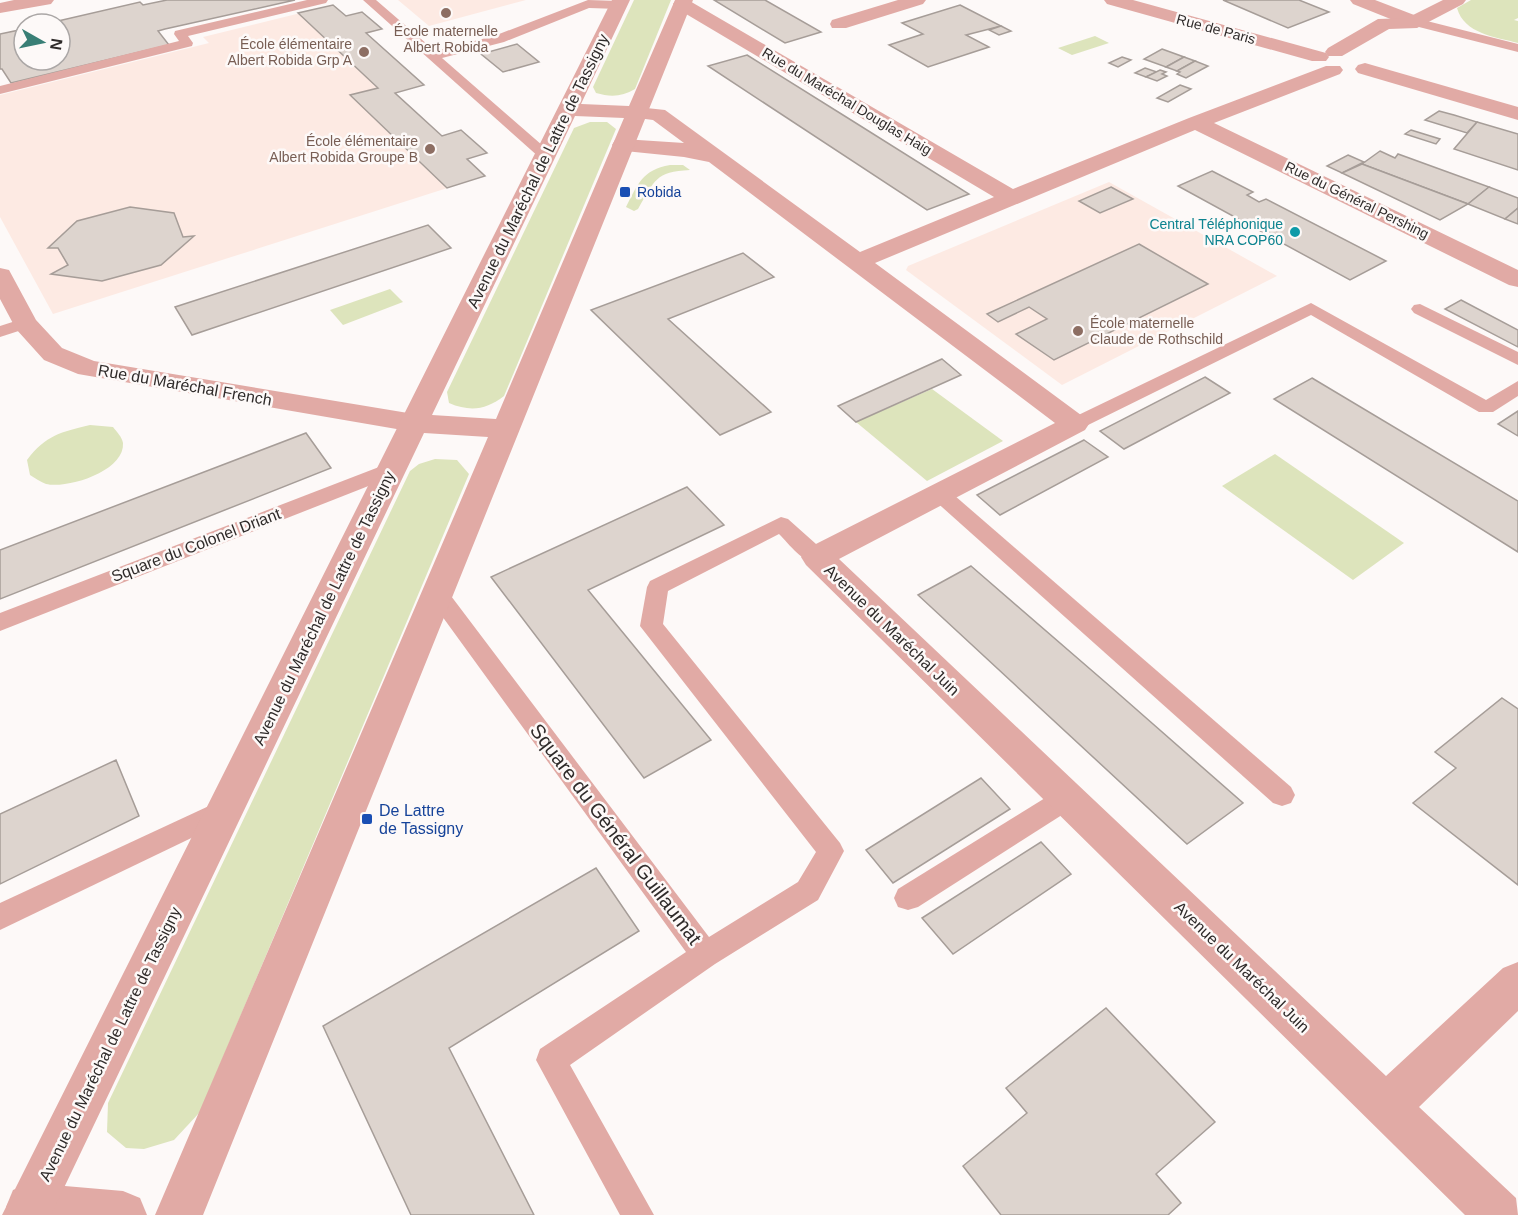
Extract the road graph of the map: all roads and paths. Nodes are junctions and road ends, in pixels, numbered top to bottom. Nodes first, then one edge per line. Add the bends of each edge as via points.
1 (45, 0) edge
2 (322, 0) edge
3 (369, 0) edge
4 (917, 0) edge
5 (1113, 0) edge
6 (1359, 0) edge
7 (1456, 0) edge
8 (683, 2) edge
9 (620, 3) edge
10 (0, 8) edge
11 (1413, 23) junction
12 (838, 24) dead end
13 (1391, 43) dead end
14 (1518, 48) edge
15 (433, 56) junction
16 (1329, 59) junction
17 (0, 90) edge
18 (568, 109) junction
19 (637, 113) junction
20 (1518, 114) edge
21 (1196, 122) junction
22 (623, 145) junction
23 (545, 155) junction
24 (716, 157) junction
25 (1012, 198) junction
26 (856, 262) junction
27 (1, 280) edge
28 (1518, 280) edge
29 (1420, 309) dead end
30 (13, 327) edge
31 (1518, 359) edge
32 (1518, 387) edge
33 (414, 423) junction
34 (1075, 424) junction
35 (506, 429) junction
36 (392, 469) junction
37 (940, 494) junction
38 (817, 557) junction
39 (437, 594) junction
40 (0, 622) edge
41 (1282, 795) dead end
42 (1067, 798) junction
43 (224, 810) junction
44 (908, 898) dead end
45 (0, 917) edge
46 (705, 955) junction
47 (1518, 982) edge
48 (1386, 1107) junction
49 (28, 1211) edge
50 (123, 1215) edge
51 (179, 1215) edge
52 (638, 1215) edge
53 (1499, 1215) edge

1 - 10 street
2 - 17 lane via 180,34 187,43
3 - 15 lane
4 - 12 street
5 - 16 street, Rue de Paris
6 - 11 street
7 - 11 street
8 - 19 street
8 - 25 street, Rue du Maréchal Douglas Haig
9 - 15 lane via 588,4 499,39
9 - 18 street, Avenue du Maréchal de Lattre de Tassigny
11 - 13 street via 1408,33
11 - 14 lane
11 - 16 street via 1385,23
15 - 23 lane
16 - 20 street via 1346,72 1368,61
16 - 21 street
18 - 19 street
18 - 23 street, Avenue du Maréchal de Lattre de Tassigny
19 - 22 street
19 - 24 street via 658,114
21 - 25 street
21 - 28 street, Rue du Général Pershing
22 - 24 street
22 - 35 street
23 - 33 street, Avenue du Maréchal de Lattre de Tassigny
24 - 26 street
25 - 26 street
26 - 34 street
27 - 30 street, Rue du Maréchal French
29 - 31 lane
30 - 33 street, Rue du Maréchal French via 53,354 88,368
32 - 34 lane via 1486,408 1311,308
33 - 35 street, Rue du Maréchal French
33 - 36 street, Avenue du Maréchal de Lattre de Tassigny
34 - 37 street, Avenue du Maréchal Juin
35 - 39 street
36 - 40 lane, Square du Colonel Driant
36 - 43 street, Avenue du Maréchal de Lattre de Tassigny
37 - 38 street, Avenue du Maréchal Juin
37 - 41 lane
38 - 42 street, Avenue du Maréchal Juin
38 - 46 lane via 781,524 658,587 651,626 831,851 808,891
39 - 46 lane, Square du Général Guillaumat
39 - 51 street
42 - 44 lane
42 - 48 street, Avenue du Maréchal Juin
43 - 45 lane
43 - 49 street, Avenue du Maréchal de Lattre de Tassigny
46 - 52 lane, Square du Général Guillaumat via 551,1060
47 - 48 street
48 - 53 street, Avenue du Maréchal Juin
49 - 50 street

